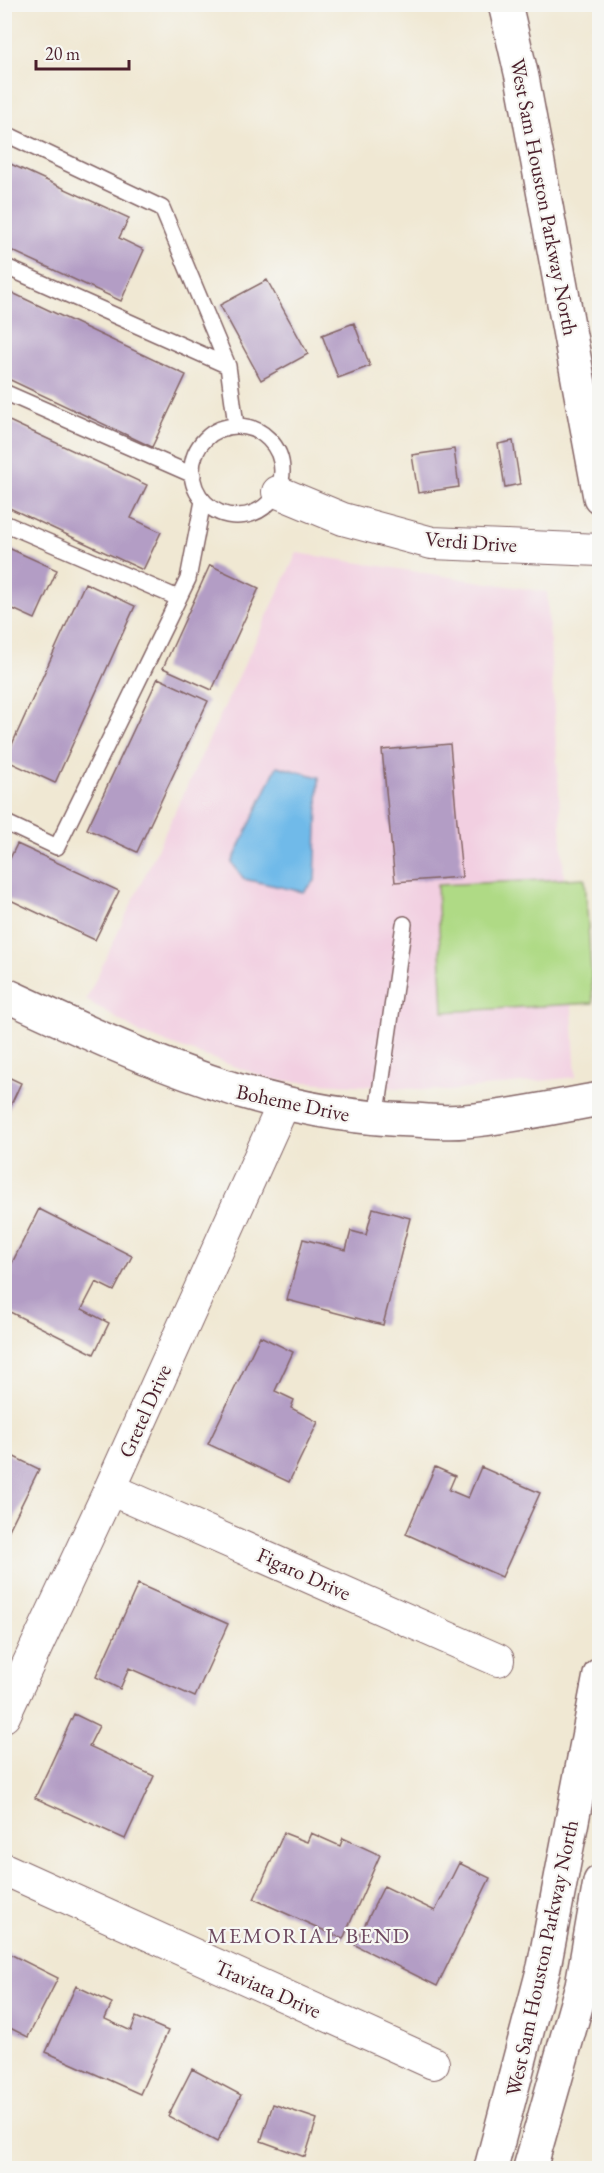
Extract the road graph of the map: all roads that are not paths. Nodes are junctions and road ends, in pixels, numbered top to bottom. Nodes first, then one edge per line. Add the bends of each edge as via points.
1 (505, 4) edge
2 (4, 133) edge
3 (4, 266) edge
4 (228, 366) junction
5 (4, 392) edge
6 (236, 425) junction
7 (193, 475) junction
8 (278, 492) junction
9 (600, 497) edge
10 (203, 501) junction
11 (4, 523) edge
12 (600, 550) edge
13 (178, 598) junction
14 (4, 822) edge
15 (404, 924) dead end
16 (4, 994) edge
17 (600, 1100) edge
18 (283, 1105) junction
19 (376, 1120) junction
20 (110, 1489) junction
21 (498, 1660) dead end
22 (600, 1675) edge
23 (4, 1716) edge
24 (4, 1869) edge
25 (600, 1882) edge
26 (433, 2063) dead end
27 (491, 2169) edge
28 (530, 2169) edge

1 - 9 main road, West Sam Houston Parkway North
2 - 4 lane via 162,208
3 - 4 lane
4 - 6 lane
5 - 7 lane
6 - 7 lane via 216,430 200,443 192,462
6 - 8 lane via 259,430 276,447 283,469
7 - 10 lane
8 - 10 lane via 264,508 243,516 221,513
8 - 12 street, Verdi Drive via 343,519 432,543
10 - 13 lane via 188,579
11 - 13 lane
13 - 14 lane via 57,847
15 - 19 lane
16 - 18 main road, Boheme Drive via 129,1052
17 - 19 main road, Boheme Drive via 463,1121
18 - 19 main road, Boheme Drive
18 - 20 street, Gretel Drive
20 - 21 street, Figaro Drive
20 - 23 street, Gretel Drive
22 - 27 main road, West Sam Houston Parkway North via 544,1967
24 - 26 street, Traviata Drive
25 - 28 main road via 582,1985

